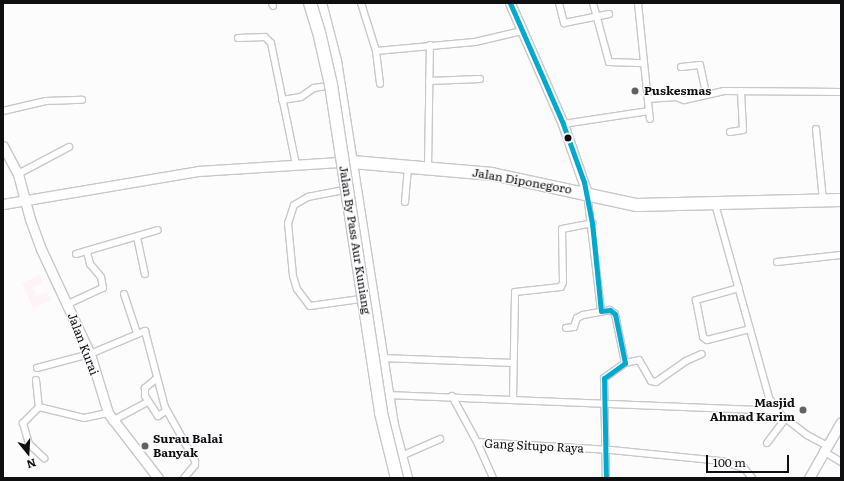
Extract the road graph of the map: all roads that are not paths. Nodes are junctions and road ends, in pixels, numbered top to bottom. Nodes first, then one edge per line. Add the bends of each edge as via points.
1 (305, 3) edge
2 (310, 3) edge
3 (314, 3) edge
4 (320, 3) edge
5 (361, 3) edge
6 (510, 3) edge
7 (559, 3) edge
8 (593, 3) edge
9 (638, 3) edge
10 (609, 14) dead end
11 (596, 17) junction
12 (522, 31) junction
13 (238, 38) dead end
14 (430, 45) junction
15 (376, 51) junction
16 (644, 63) junction
17 (681, 67) dead end
18 (480, 78) dead end
19 (429, 80) junction
20 (380, 84) dead end
21 (326, 86) junction
22 (741, 91) junction
23 (841, 92) edge
24 (706, 94) junction
25 (648, 99) junction
26 (82, 100) dead end
27 (282, 100) junction
28 (3, 111) edge
29 (649, 111) junction
30 (650, 119) dead end
31 (563, 124) junction
32 (816, 129) dead end
33 (730, 132) dead end
34 (3, 146) edge
35 (69, 147) dead end
36 (339, 162) junction
37 (352, 162) junction
38 (296, 165) junction
39 (408, 167) junction
40 (428, 168) junction
41 (18, 174) junction
42 (344, 190) junction
43 (587, 193) junction
44 (26, 199) junction
45 (822, 200) junction
46 (841, 200) edge
47 (405, 202) dead end
48 (3, 204) edge
49 (715, 204) junction
50 (592, 223) junction
51 (158, 230) dead end
52 (137, 237) junction
53 (357, 239) junction
54 (86, 252) junction
55 (76, 254) dead end
56 (841, 255) edge
57 (777, 262) dead end
58 (145, 274) dead end
59 (739, 288) junction
60 (124, 294) dead end
61 (361, 300) junction
62 (68, 304) junction
63 (601, 311) junction
64 (566, 328) dead end
65 (750, 329) junction
66 (137, 333) junction
67 (90, 354) junction
68 (702, 354) dead end
69 (382, 358) junction
70 (513, 363) junction
71 (625, 363) junction
72 (37, 368) dead end
73 (157, 378) junction
74 (36, 380) dead end
75 (387, 395) junction
76 (452, 396) junction
77 (513, 400) junction
78 (147, 402) junction
79 (604, 405) junction
80 (39, 407) junction
81 (166, 411) junction
82 (777, 411) junction
83 (110, 417) junction
84 (786, 418) junction
85 (841, 422) edge
86 (440, 438) dead end
87 (477, 442) junction
88 (767, 443) dead end
89 (825, 448) junction
90 (604, 450) junction
91 (399, 457) junction
92 (44, 458) dead end
93 (841, 462) edge
94 (158, 478) edge
95 (184, 478) edge
96 (392, 478) edge
97 (397, 478) edge
98 (401, 478) edge
99 (406, 478) edge
100 (493, 478) edge
101 (606, 478) edge
102 (752, 478) edge
103 (809, 478) edge

1 - 21 highway, Jalan By Pass Aur Kuniang via 314,30
2 - 97 highway, Jalan By Pass Aur Kuniang, bridge via 318,24 331,85 381,413
3 - 98 highway, Jalan By Pass Aur Kuniang via 330,54 385,411
4 - 37 highway, Jalan By Pass Aur Kuniang via 335,61
5 - 15 street
6 - 12 street
7 - 11 street via 564,23
8 - 11 street
9 - 16 street
10 - 11 street
11 - 16 street via 609,62
12 - 14 street via 475,42
12 - 31 street
13 - 27 street via 269,39
14 - 15 street
14 - 19 street
15 - 20 street
16 - 25 street
17 - 24 street via 702,67
18 - 19 street
19 - 40 street
21 - 27 street via 314,88 301,97
21 - 36 highway, Jalan By Pass Aur Kuniang
22 - 23 street via 822,94
22 - 24 street
22 - 33 street via 743,130
24 - 25 street via 684,100 676,97
25 - 29 street
26 - 28 street via 46,101
27 - 38 street
29 - 30 street
29 - 31 street
31 - 43 street
32 - 45 street
34 - 41 street, Jalan Kurai
35 - 41 street
36 - 38 street
36 - 42 highway, Jalan By Pass Aur Kuniang
37 - 39 highway, Jalan Diponegoro
37 - 53 highway, Jalan By Pass Aur Kuniang
38 - 44 street via 181,173
39 - 40 highway, Jalan Diponegoro
39 - 47 street
40 - 43 highway, Jalan Diponegoro via 492,174
41 - 44 street, Jalan Kurai
42 - 53 highway, Jalan By Pass Aur Kuniang
42 - 61 street via 308,197 294,205 288,223 293,276 297,289 310,306
43 - 49 highway, Jalan Diponegoro via 637,205
43 - 50 street
44 - 48 street
44 - 62 street, Jalan Kurai via 32,225
45 - 46 highway, Jalan Diponegoro
45 - 49 highway, Jalan Diponegoro
49 - 59 street
50 - 63 street
50 - 70 street via 562,229 561,287 515,292
51 - 52 street
52 - 54 street
52 - 58 street
53 - 61 highway, Jalan By Pass Aur Kuniang
53 - 69 highway, Jalan By Pass Aur Kuniang
54 - 55 street
54 - 62 street via 90,264 101,277 103,288
56 - 57 street
59 - 65 street
59 - 65 street via 696,300 703,337 707,340
60 - 66 street
61 - 96 highway, Jalan By Pass Aur Kuniang via 380,434
62 - 67 street, Jalan Kurai
63 - 64 street via 578,316 574,327
63 - 71 street via 610,310 615,314
65 - 82 street via 769,398
66 - 67 street
66 - 73 street via 145,331 147,334
67 - 72 street
67 - 83 street, Jalan Kurai
68 - 71 street via 686,361 656,382 651,381 639,360
69 - 70 street
69 - 75 highway, Jalan By Pass Aur Kuniang
70 - 77 street
71 - 79 street via 605,377
73 - 78 street via 145,388
73 - 81 street
74 - 80 street
75 - 76 street
75 - 91 highway, Jalan By Pass Aur Kuniang
76 - 77 street
76 - 87 street, Gang Situpo Raya
77 - 79 street
78 - 81 street via 158,416
78 - 83 street
79 - 82 street
79 - 90 street
80 - 83 street via 84,418
80 - 92 street via 23,422 29,444
81 - 95 street via 195,461 195,465
82 - 84 street
83 - 94 street, Jalan Kurai
84 - 88 street
84 - 89 street
85 - 89 street
86 - 91 street
87 - 90 street, Gang Situpo Raya
87 - 100 street, Gang Situpo Raya
89 - 93 street
89 - 103 street
90 - 101 street
90 - 102 street, Gang Situpo Raya via 722,461 744,468
91 - 99 highway, Jalan By Pass Aur Kuniang

